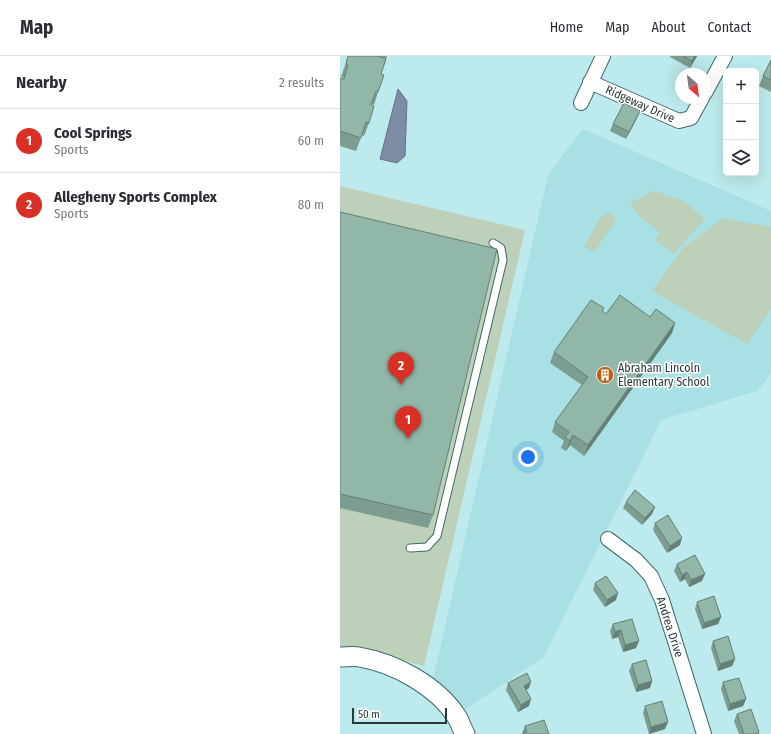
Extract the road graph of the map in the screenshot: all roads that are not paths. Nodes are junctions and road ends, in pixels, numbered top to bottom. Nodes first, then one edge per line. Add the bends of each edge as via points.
1 (603, 56) edge
2 (725, 56) edge
3 (590, 82) junction
4 (711, 82) edge
5 (581, 103) dead end
6 (699, 104) edge
7 (493, 243) dead end
8 (608, 539) dead end
9 (410, 548) dead end
10 (340, 657) edge
11 (465, 734) edge
12 (704, 734) edge

1 - 3 street, Ridgeway Drive
2 - 4 street
3 - 5 street, Ridgeway Drive
3 - 6 street, Ridgeway Drive via 679,121 691,118
7 - 9 lane via 501,248 503,260 437,536 427,547
8 - 12 street, Andrea Drive via 636,560 651,576 662,600
10 - 11 street via 359,657 399,669 417,680 445,703

